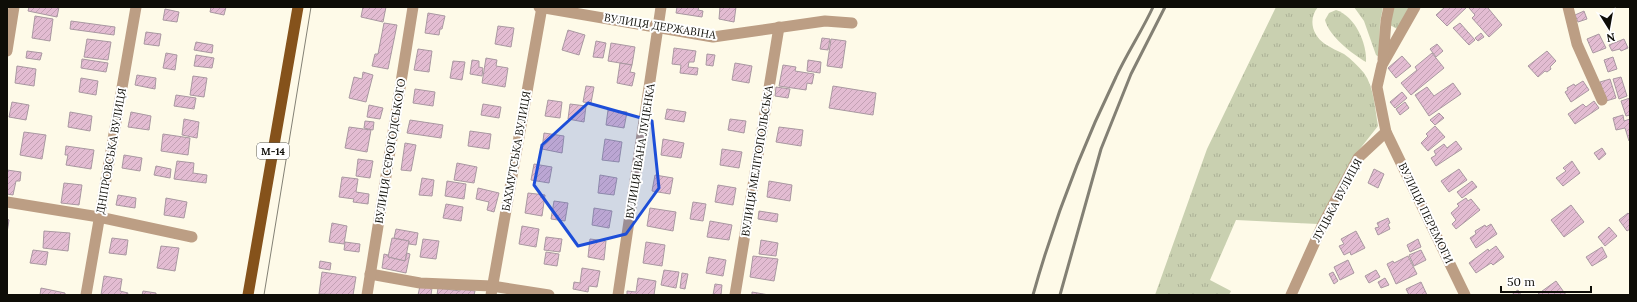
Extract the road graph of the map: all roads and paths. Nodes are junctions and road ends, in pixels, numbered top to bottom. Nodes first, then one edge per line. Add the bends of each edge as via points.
1 (14, 7) edge
2 (136, 7) edge
3 (298, 7) edge
4 (413, 7) edge
5 (541, 7) edge
6 (661, 7) edge
7 (1389, 7) edge
8 (1415, 7) edge
9 (1568, 7) edge
10 (852, 23) dead end
11 (658, 27) junction
12 (779, 27) junction
13 (7, 51) edge
14 (1382, 65) junction
15 (1602, 100) dead end
16 (1386, 132) junction
17 (7, 202) edge
18 (99, 217) junction
19 (192, 237) dead end
20 (370, 274) junction
21 (491, 290) edge
22 (86, 295) edge
23 (248, 295) edge
24 (367, 295) edge
25 (548, 295) edge
26 (618, 295) edge
27 (735, 295) edge
28 (1291, 295) edge
29 (1465, 295) edge

1 - 13 street
2 - 18 street, ДНІПРОВСЬКА ВУЛИЦЯ
3 - 23 main road, М-14
4 - 20 street, ВУЛИЦЯ СЄРОГОДСЬКОГО
5 - 11 street, ВУЛИЦЯ ДЕРЖАВІНА
5 - 21 street, БАХМУТСЬКА ВУЛИЦЯ
6 - 11 street, ВУЛИЦЯ ІВАНА ЛУЦЕНКА
7 - 14 street
8 - 14 street
9 - 15 street via 1577,44
10 - 12 street, ВУЛИЦЯ ДЕРЖАВІНА via 825,21
11 - 12 street, ВУЛИЦЯ ДЕРЖАВІНА via 713,37
11 - 26 street, ВУЛИЦЯ ІВАНА ЛУЦЕНКА
12 - 27 street, ВУЛИЦЯ МЕЛІТОПОЛЬСЬКА
14 - 16 street via 1377,87
16 - 28 street, ЛУЦЬКА ВУЛИЦЯ via 1358,158 1323,224
16 - 29 street, ВУЛИЦЯ ПЕРЕМОГИ
17 - 18 street
18 - 19 street
18 - 22 street, ДНІПРОВСЬКА ВУЛИЦЯ
20 - 21 street
20 - 24 street, ВУЛИЦЯ СЄРОГОДСЬКОГО
21 - 25 street

